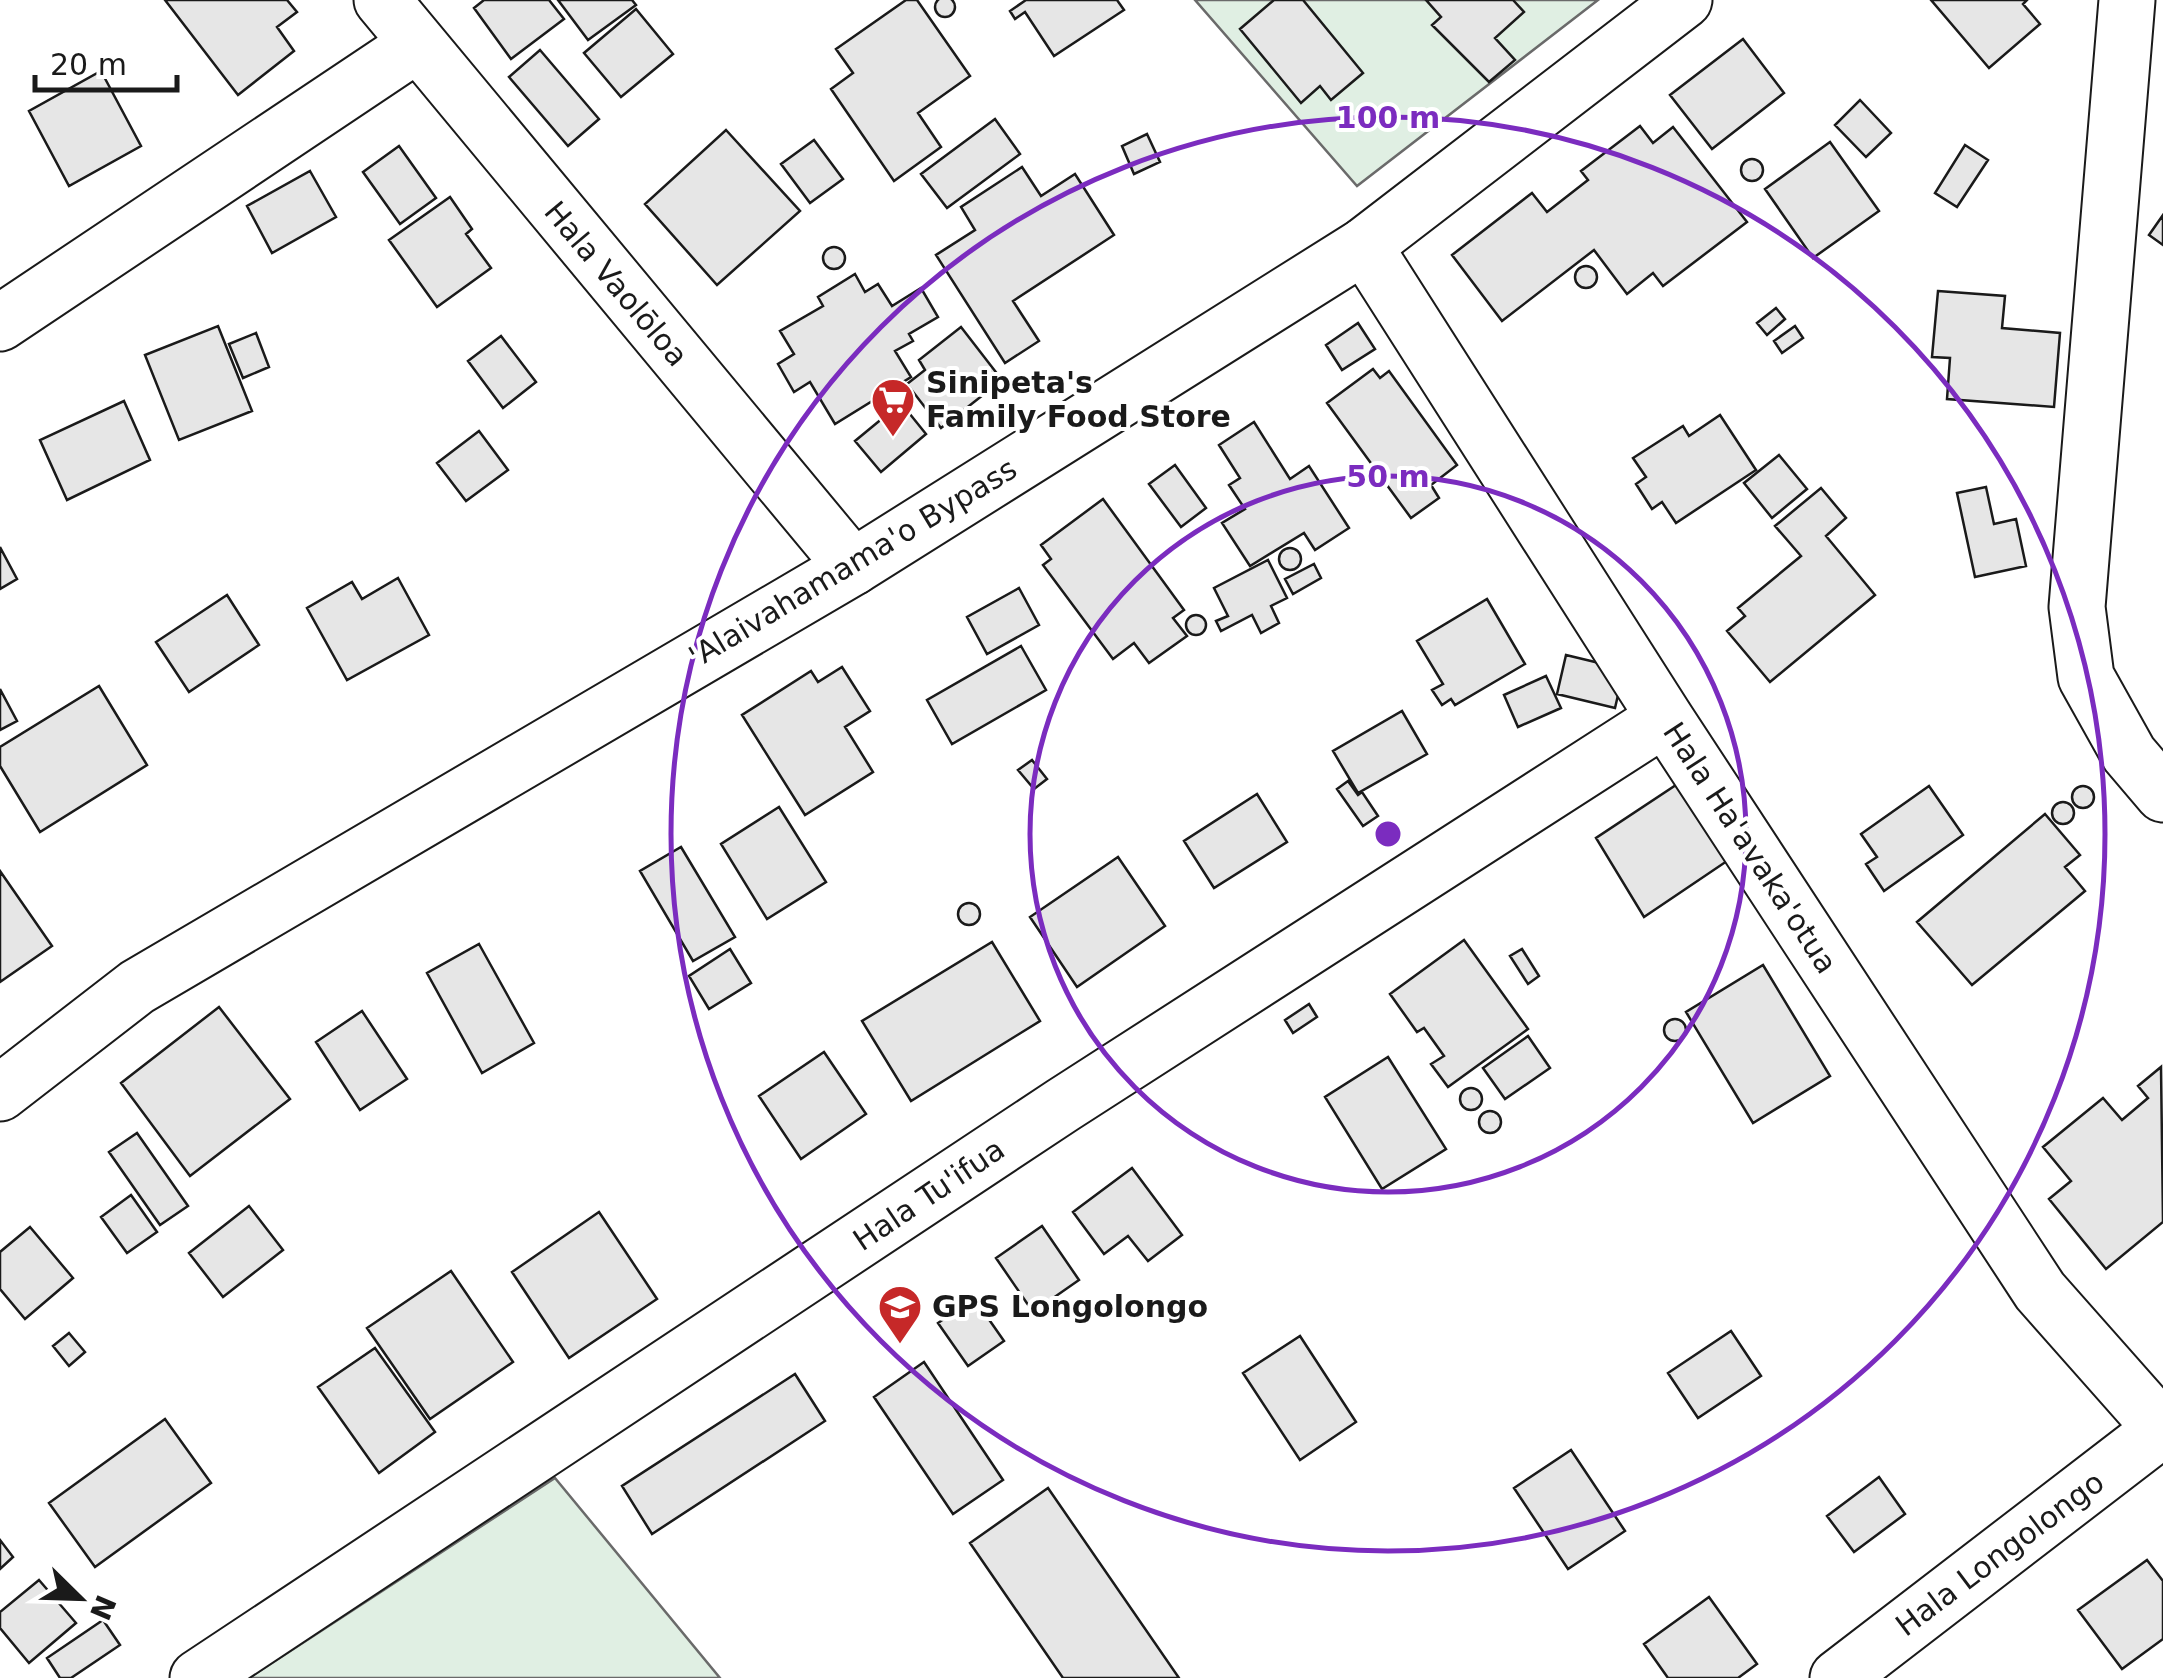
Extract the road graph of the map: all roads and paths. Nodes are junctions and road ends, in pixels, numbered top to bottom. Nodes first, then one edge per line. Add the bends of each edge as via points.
1 (382, 0) edge
2 (1684, 0) edge
3 (2127, 0) edge
4 (416, 45) junction
5 (1364, 246) junction
6 (0, 323) edge
7 (853, 567) junction
8 (1664, 718) junction
9 (2163, 794) edge
10 (0, 1094) edge
11 (2162, 1430) edge
12 (198, 1678) edge
13 (1838, 1678) edge

1 - 4 street, Hala Vaolōloa
2 - 5 street, 'Alaivahamama'o Bypass
3 - 9 street via 2077,607 2086,677 2129,754
4 - 6 street
4 - 7 street, Hala Vaolōloa
5 - 7 street, 'Alaivahamama'o Bypass
5 - 8 street, Hala Ha'avaka'otua
7 - 10 street, 'Alaivahamama'o Bypass via 136,987
8 - 11 street, Hala Ha'avaka'otua via 2040,1291
8 - 12 street, Hala Tu'ifua via 1063,1105
11 - 13 street, Hala Longolongo

